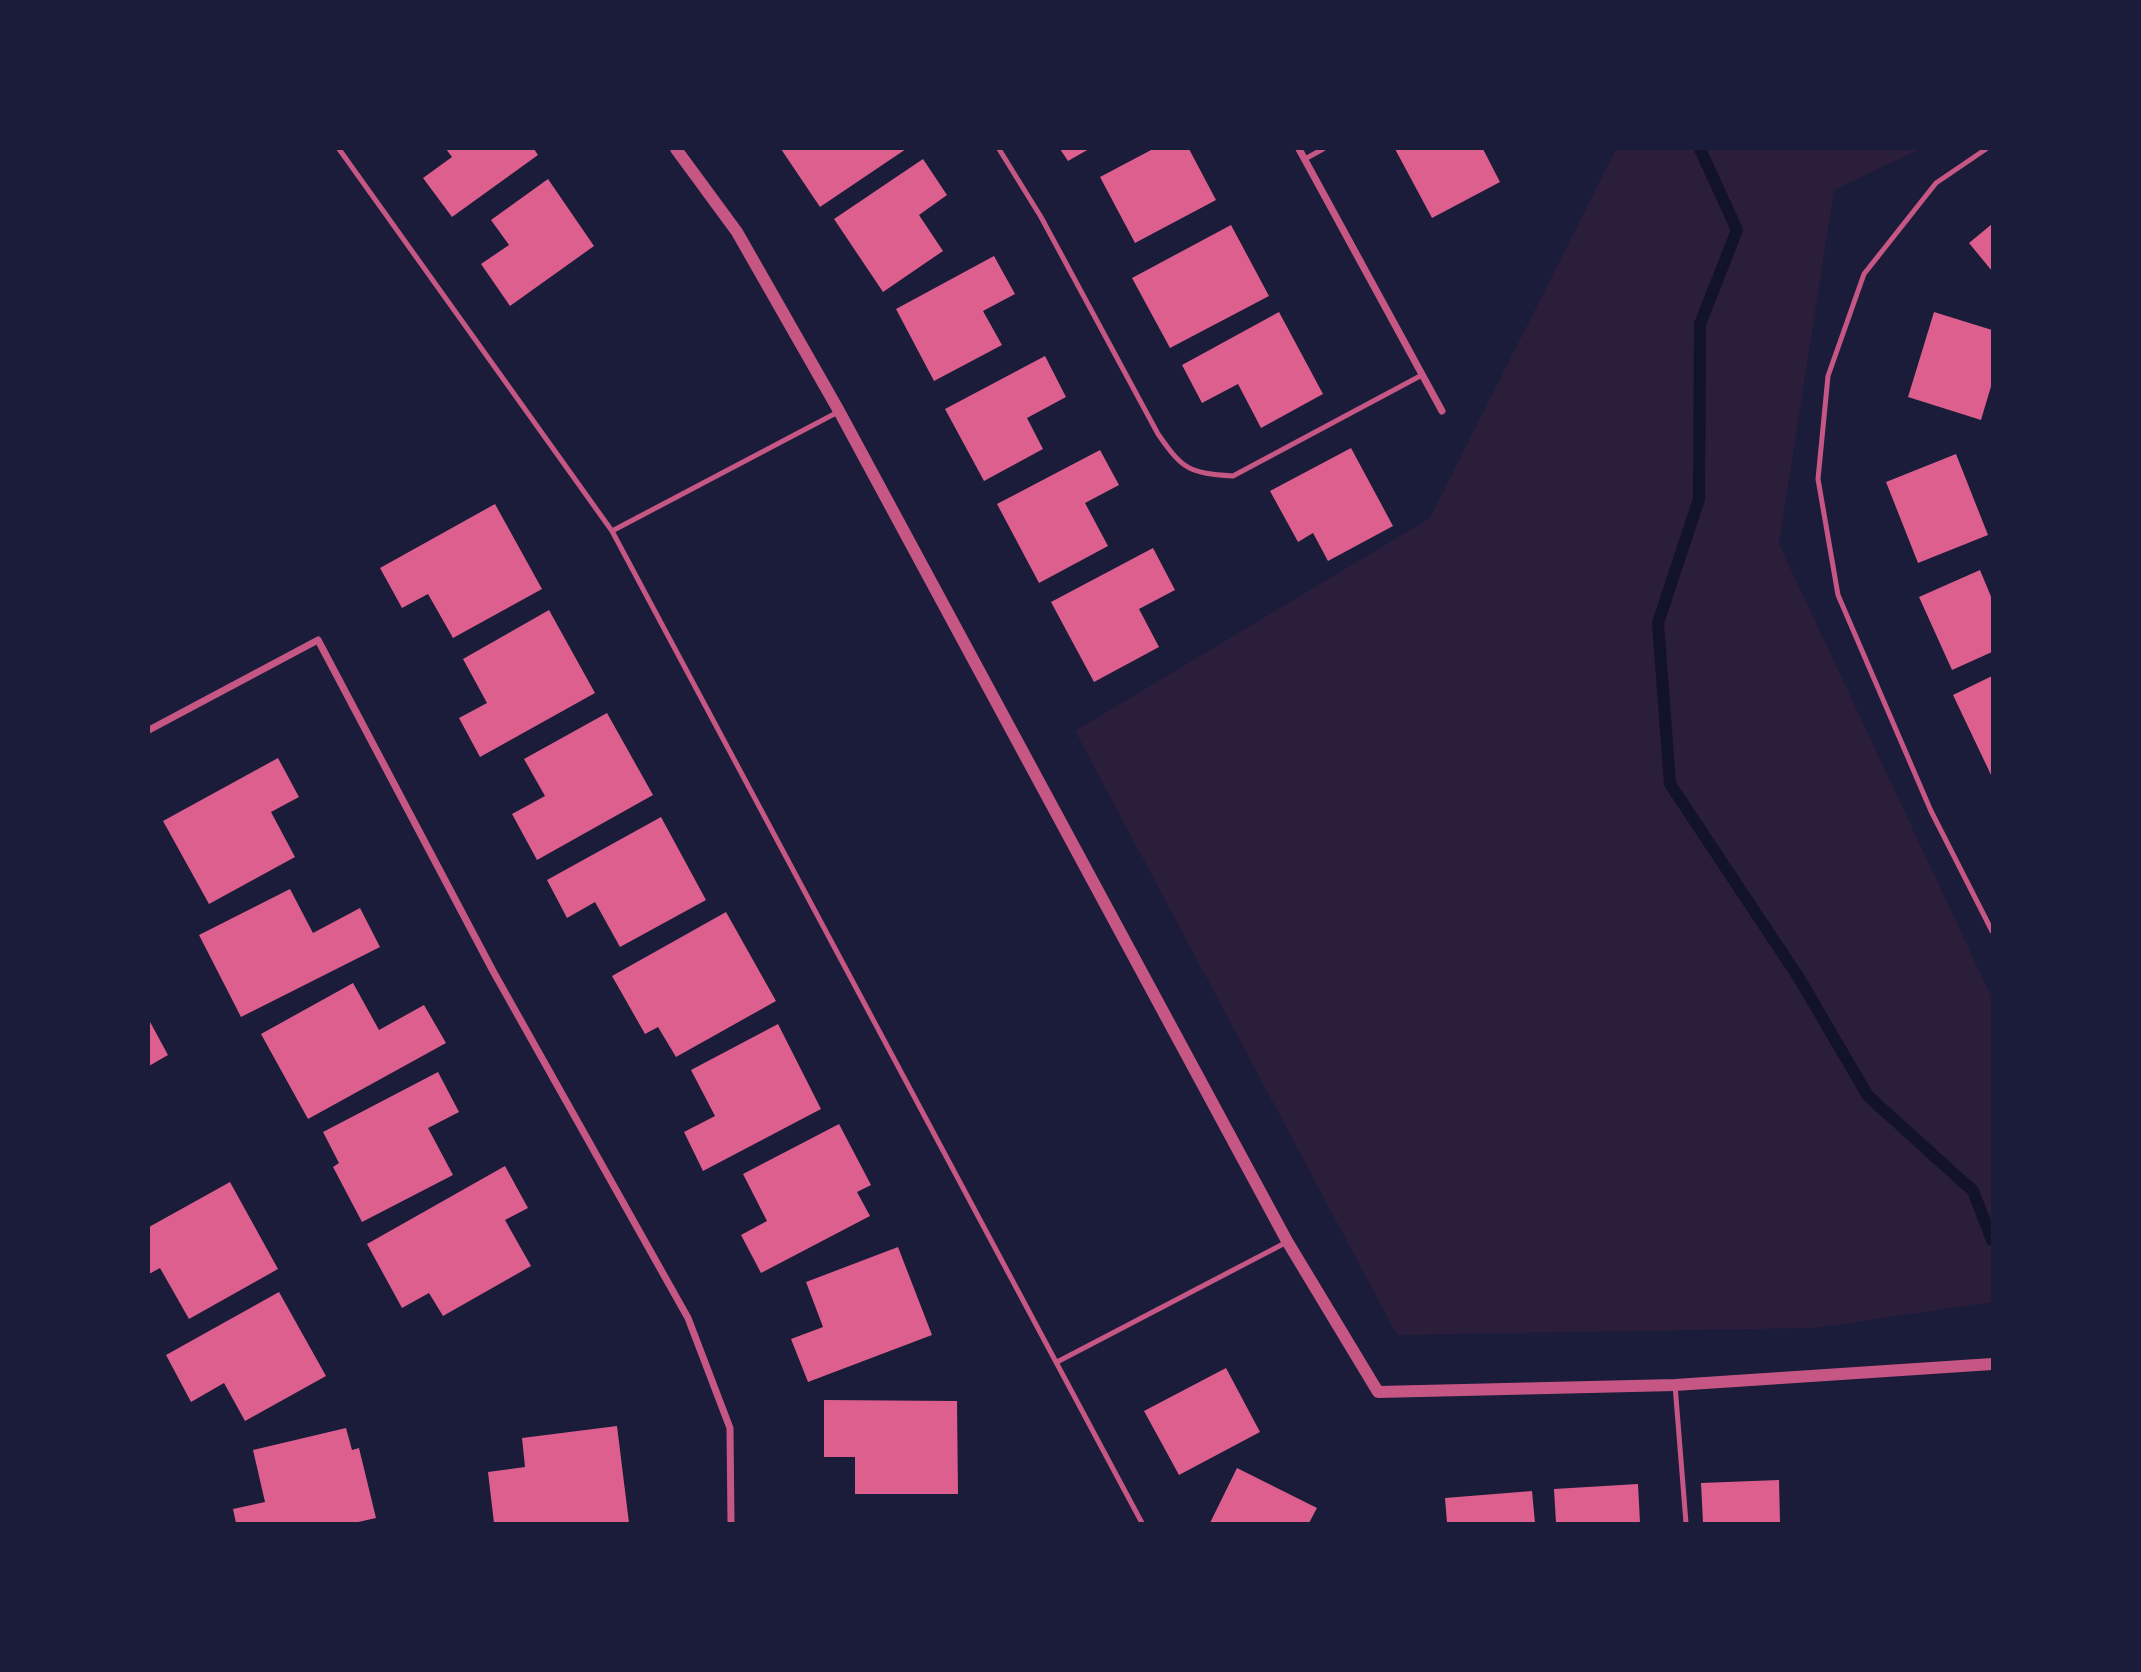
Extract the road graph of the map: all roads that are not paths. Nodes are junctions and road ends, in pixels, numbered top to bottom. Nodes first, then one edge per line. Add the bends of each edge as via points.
1 (339, 149) edge
2 (676, 149) edge
3 (999, 149) edge
4 (1298, 149) edge
5 (1323, 149) edge
6 (1986, 149) edge
7 (1305, 159) junction
8 (1422, 375) junction
9 (839, 411) junction
10 (1442, 411) dead end
11 (612, 531) junction
12 (149, 730) edge
13 (1992, 932) edge
14 (1287, 1241) junction
15 (1057, 1362) junction
16 (1992, 1364) edge
17 (1675, 1385) junction
18 (731, 1523) edge
19 (1142, 1523) edge
20 (1686, 1523) edge

1 - 11 lane
2 - 9 street via 737,232
3 - 8 lane via 1041,217 1158,434 1177,461 1200,474 1233,476
4 - 7 street
5 - 7 lane
6 - 13 lane via 1936,183 1864,274 1828,376 1818,479 1838,595 1931,811
7 - 8 street
8 - 10 street
9 - 11 lane
9 - 14 street
11 - 15 lane
12 - 18 street via 317,640 494,971 688,1318 730,1428
14 - 15 lane
14 - 17 street via 1378,1392
15 - 19 lane
16 - 17 street
17 - 20 lane

